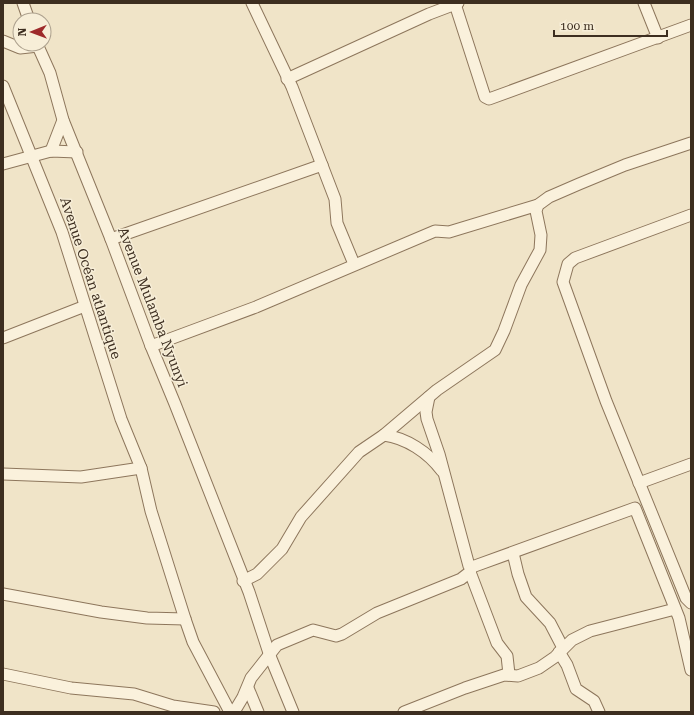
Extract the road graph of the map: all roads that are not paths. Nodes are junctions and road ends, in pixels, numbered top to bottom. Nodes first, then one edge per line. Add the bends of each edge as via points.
1 (252, 3) edge
2 (644, 3) edge
3 (457, 4) edge
4 (691, 25) edge
5 (658, 38) junction
6 (40, 52) edge
7 (287, 79) junction
8 (3, 86) edge
9 (63, 120) junction
10 (691, 143) edge
11 (51, 151) junction
12 (77, 152) junction
13 (33, 157) junction
14 (3, 164) edge
15 (322, 165) junction
16 (538, 205) junction
17 (691, 215) edge
18 (111, 239) junction
19 (354, 264) junction
20 (86, 306) junction
21 (3, 338) edge
22 (151, 346) junction
23 (429, 397) junction
24 (384, 435) junction
25 (691, 464) edge
26 (141, 468) junction
27 (444, 473) junction
28 (3, 474) edge
29 (639, 483) junction
30 (513, 553) junction
31 (471, 570) junction
32 (243, 581) junction
33 (3, 594) edge
34 (691, 603) edge
35 (675, 610) junction
36 (185, 619) junction
37 (561, 650) junction
38 (270, 656) junction
39 (691, 670) edge
40 (3, 674) edge
41 (509, 674) junction
42 (248, 688) junction
43 (214, 712) edge
44 (230, 712) edge
45 (234, 712) edge
46 (258, 712) edge
47 (293, 712) edge
48 (404, 712) edge
49 (599, 712) edge

1 - 7 street
2 - 5 street
3 - 5 street via 485,97 489,99
3 - 7 street via 429,14
4 - 5 street
6 - 9 street, Avenue Mulamba Nyunyi via 50,73
7 - 15 street
8 - 13 street, Avenue Océan atlantique
9 - 11 street
9 - 12 street, Avenue Mulamba Nyunyi
10 - 16 street via 579,184 549,197
11 - 12 street
11 - 13 street
12 - 18 street, Avenue Mulamba Nyunyi
13 - 14 street
13 - 20 street, Avenue Océan atlantique via 62,232
15 - 18 street
15 - 19 street via 335,200 337,223
16 - 19 street via 449,232 435,231
16 - 23 street via 536,211 541,235 540,250 521,285 495,350
17 - 29 street via 575,258 568,264 564,274 563,282
18 - 22 street, Avenue Mulamba Nyunyi
19 - 22 street via 256,307
20 - 21 street
20 - 26 street, Avenue Océan atlantique via 121,419
22 - 32 street, Avenue Mulamba Nyunyi
23 - 24 street
23 - 27 street via 426,412
24 - 27 street via 404,440 418,448
24 - 32 street via 358,452 301,517 282,549 257,574
25 - 29 street
26 - 28 street via 81,477
26 - 36 street, Avenue Océan atlantique
27 - 31 street
29 - 34 street via 686,598
30 - 31 street
30 - 35 street via 636,508
30 - 37 street via 526,597 550,623
31 - 38 street via 448,585 377,613 342,634 336,636 313,630 300,634 277,645 272,649
31 - 41 street via 497,643 507,656
32 - 38 street, Avenue Mulamba Nyunyi via 259,618
33 - 36 street via 101,612 147,618
35 - 37 street via 590,631 572,640
35 - 39 street
36 - 44 street
37 - 41 street via 539,668 518,676
37 - 49 street via 576,689 594,701
38 - 42 street via 251,678
38 - 47 street, Avenue Mulamba Nyunyi
40 - 43 street via 71,688 134,694 173,706
41 - 48 street via 445,695
42 - 45 street
42 - 46 street

